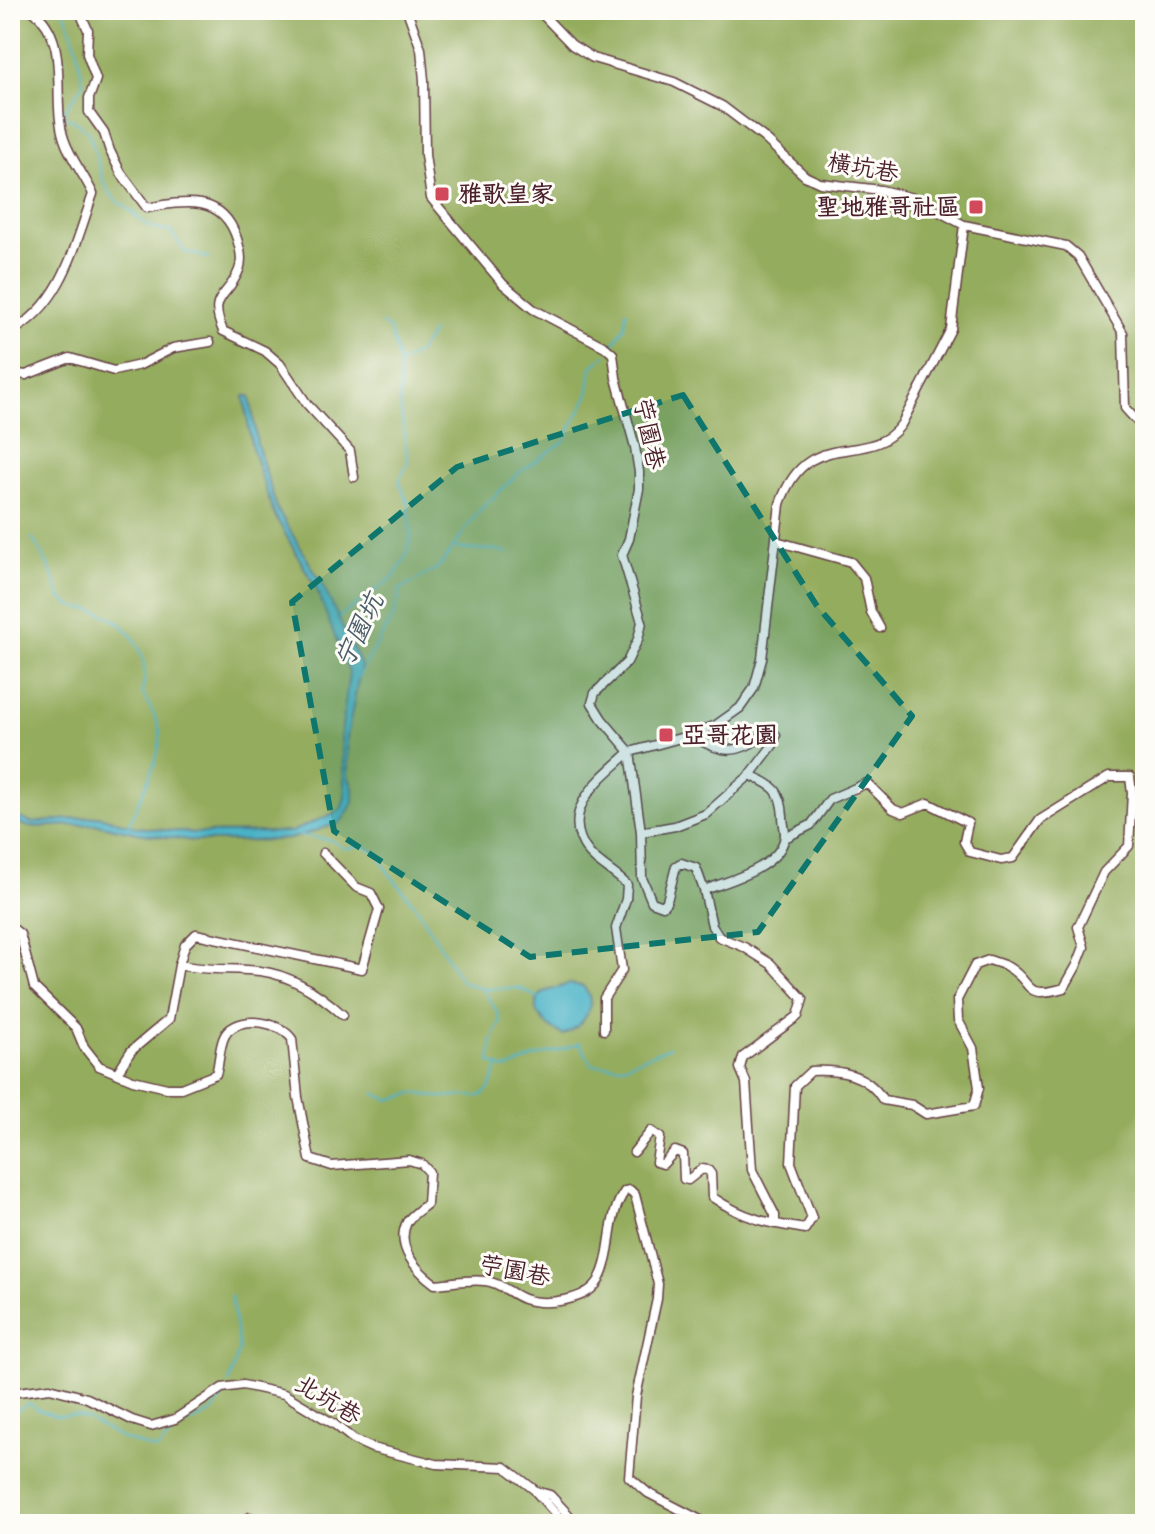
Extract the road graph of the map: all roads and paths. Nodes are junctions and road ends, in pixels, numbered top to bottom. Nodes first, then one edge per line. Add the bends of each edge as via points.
1 (32, 10) edge
2 (79, 10) edge
3 (407, 10) edge
4 (538, 10) edge
5 (964, 225) junction
6 (10, 332) edge
7 (210, 342) dead end
8 (10, 373) edge
9 (1145, 430) edge
10 (354, 477) dead end
11 (776, 541) junction
12 (880, 628) dead end
13 (691, 735) junction
14 (630, 752) junction
15 (750, 775) junction
16 (641, 832) junction
17 (785, 838) junction
18 (323, 853) dead end
19 (704, 890) junction
20 (10, 926) edge
21 (179, 965) junction
22 (343, 1015) dead end
23 (604, 1030) dead end
24 (117, 1073) junction
25 (634, 1152) dead end
26 (775, 1224) junction
27 (10, 1393) edge
28 (536, 1491) junction
29 (565, 1524) edge
30 (577, 1524) edge
31 (708, 1524) edge

1 - 6 street via 57,45 64,139 93,194 63,277 30,322
2 - 10 street via 96,79 89,112 121,173 147,208 200,202 233,225 240,268 217,299 216,316 223,331 280,364 307,404 350,451
3 - 14 street, 苧園巷 via 421,49 431,198 503,284 533,309 613,354 639,472 622,555 642,622 627,662 595,693 592,703
4 - 5 street, 橫坑巷 via 572,45 593,58 674,82 722,106 805,176 913,198
5 - 9 street, 橫坑巷 via 1057,243 1078,256 1123,333 1125,408
5 - 11 street via 951,329 901,425 893,435 873,443 816,456 795,472 780,504
7 - 8 street via 173,348 114,371 70,358 26,375
11 - 12 street via 851,562 864,578
11 - 13 street via 754,688 730,717
13 - 14 street
13 - 15 street via 733,752 767,733 776,735
14 - 16 street
14 - 23 street via 590,788 576,824 591,855 627,885 616,928 622,970 604,998
15 - 16 street via 706,814
15 - 17 street via 774,787 782,801
16 - 19 street via 642,878 652,902 663,906 667,901 681,863 696,868
17 - 19 street via 769,861
17 - 26 street via 811,825 830,799 867,783 903,813 928,803 968,823 964,842 970,852 1013,858 1040,820 1109,777 1130,777 1129,846 1104,872 1078,927 1084,947 1064,988 1043,994 1026,987 1010,968 989,960 975,965 957,1000 958,1020 973,1048 979,1088 974,1106 926,1114 912,1105 883,1100 859,1077 811,1071 795,1086 791,1163 812,1218 805,1229
18 - 21 street via 356,887 371,893 379,909 362,969 196,934 185,945
19 - 26 street via 719,937 771,964 803,999 798,1016 743,1057 740,1068 746,1082 752,1170
20 - 24 street, 苧園巷 via 20,934 34,987 76,1028 89,1056
21 - 22 street via 264,972 326,999
21 - 24 street via 169,1019 131,1051
24 - 31 street, 苧園巷 via 181,1088 216,1074 229,1029 265,1023 288,1034 310,1159 332,1166 409,1160 429,1172 427,1204 407,1221 403,1243 408,1256 435,1284 485,1281 539,1302 582,1295 598,1284 616,1205 630,1190 658,1284 636,1396 629,1477 648,1493
25 - 26 street via 651,1131 656,1133 656,1162 663,1164 675,1151 681,1152 684,1179 708,1170 712,1197
27 - 28 street, 北坑巷 via 50,1388 151,1426 175,1419 222,1388 243,1385 284,1394 372,1448 436,1464 505,1467
28 - 29 street, 北坑巷
28 - 30 street, 北坑巷 via 550,1495

